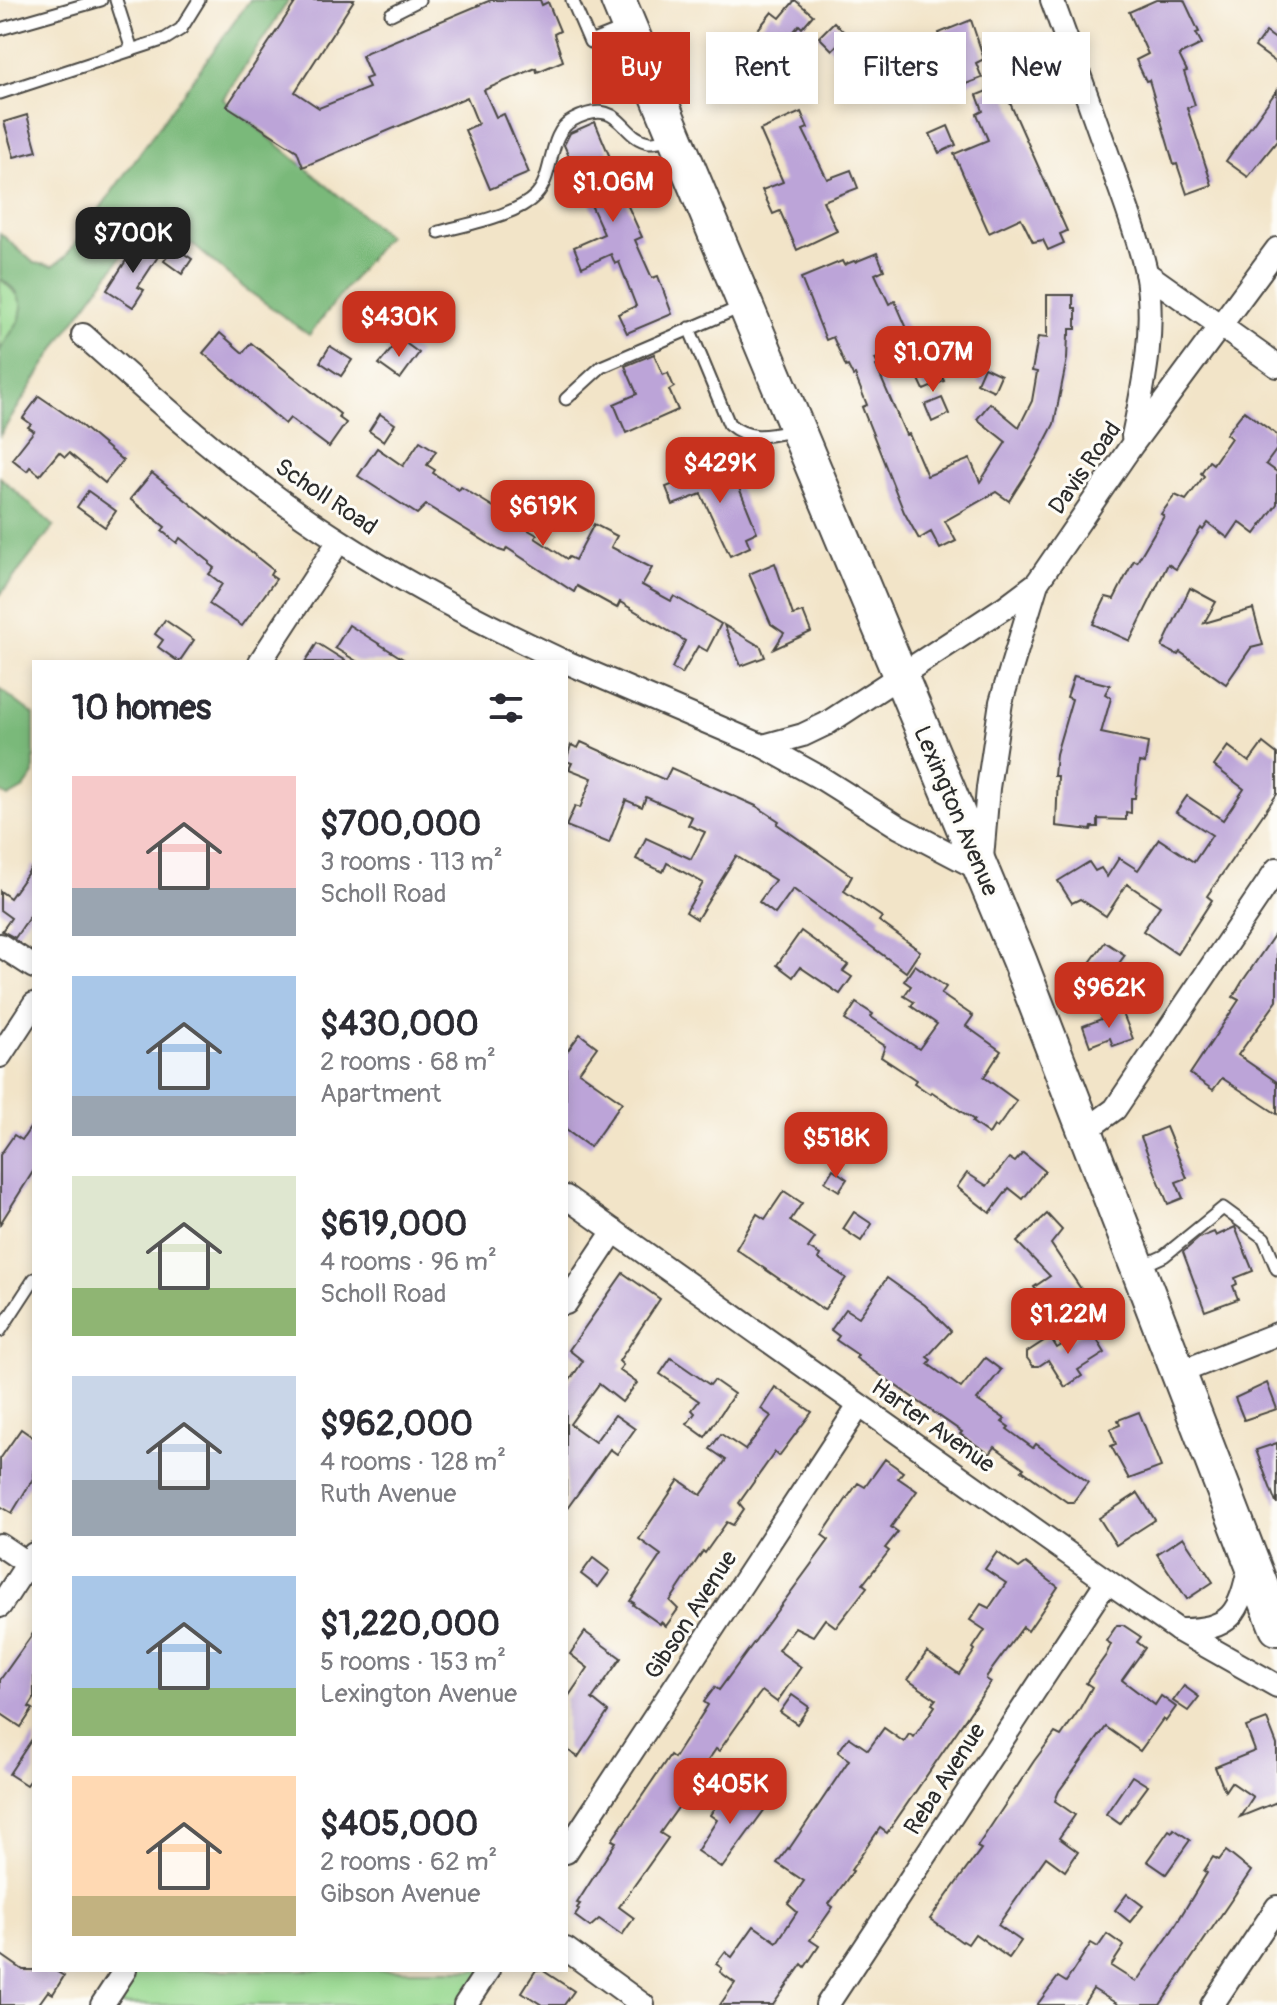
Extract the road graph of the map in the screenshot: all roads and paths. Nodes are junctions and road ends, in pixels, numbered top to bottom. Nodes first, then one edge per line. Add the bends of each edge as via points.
1 (50, 0) edge
2 (101, 0) edge
3 (116, 0) edge
4 (199, 0) edge
5 (419, 0) edge
6 (572, 0) edge
7 (1052, 0) edge
8 (54, 13) junction
9 (624, 13) edge
10 (391, 14) dead end
11 (0, 29) edge
12 (132, 50) junction
13 (0, 93) edge
14 (675, 136) junction
15 (439, 232) dead end
16 (1277, 249) edge
17 (1146, 273) junction
18 (746, 305) junction
19 (1221, 326) junction
20 (689, 328) junction
21 (83, 335) dead end
22 (1277, 366) edge
23 (566, 399) dead end
24 (797, 430) junction
25 (1132, 445) junction
26 (339, 541) junction
27 (1037, 583) junction
28 (261, 660) edge
29 (562, 660) edge
30 (568, 663) edge
31 (899, 677) junction
32 (763, 746) junction
33 (1277, 869) edge
34 (981, 870) junction
35 (0, 945) edge
36 (32, 966) edge
37 (32, 1007) edge
38 (0, 1056) edge
39 (1085, 1131) junction
40 (568, 1198) edge
41 (614, 1231) junction
42 (1137, 1267) junction
43 (1277, 1269) edge
44 (32, 1282) edge
45 (568, 1300) edge
46 (0, 1331) edge
47 (1277, 1334) edge
48 (1178, 1373) junction
49 (859, 1406) junction
50 (0, 1545) edge
51 (1251, 1559) junction
52 (32, 1562) edge
53 (1107, 1581) junction
54 (0, 1606) edge
55 (1277, 1628) edge
56 (1178, 1630) junction
57 (1277, 1686) edge
58 (568, 1849) edge
59 (1277, 1907) edge
60 (568, 1950) edge
61 (124, 1972) edge
62 (487, 1972) edge
63 (102, 2005) edge
64 (465, 2005) edge
65 (643, 2005) edge
66 (827, 2005) edge
67 (1212, 2005) edge

1 - 8 lane
2 - 8 lane
3 - 12 lane
4 - 12 lane via 181,29
5 - 10 lane
6 - 9 lane via 590,42
7 - 17 street
8 - 11 lane
9 - 14 main road, Lexington Avenue
12 - 13 lane
14 - 15 lane via 652,143 603,113 571,120 561,130 546,182 534,197 511,211
14 - 18 main road, Lexington Avenue
16 - 19 street, Davis Road
17 - 19 street
17 - 25 street via 1147,352
18 - 20 lane
18 - 24 main road, Lexington Avenue
19 - 22 street
19 - 25 street, Davis Road
20 - 23 lane via 601,367
20 - 24 lane via 729,424 750,436
21 - 26 street, Scholl Road via 199,437
24 - 31 main road, Lexington Avenue
25 - 27 street, Davis Road
26 - 28 street
26 - 29 street, Scholl Road via 461,611
27 - 31 street, Davis Road
27 - 34 street via 1001,702
30 - 32 street, Scholl Road
31 - 32 street via 826,724
31 - 34 main road, Lexington Avenue
32 - 34 street, Scholl Road
33 - 39 street via 1115,1109
34 - 39 main road, Lexington Avenue
35 - 36 street
37 - 38 street
39 - 42 main road, Lexington Avenue
40 - 41 street, Harter Avenue
41 - 45 street
41 - 49 street, Harter Avenue
42 - 43 lane via 1164,1256 1223,1208 1264,1238
42 - 48 main road, Lexington Avenue
44 - 46 lane
47 - 48 street
48 - 51 main road, Lexington Avenue
49 - 53 street, Harter Avenue
49 - 58 street, Gibson Avenue
50 - 52 street
51 - 55 main road, Lexington Avenue
51 - 56 street via 1244,1593 1230,1617 1210,1629
52 - 54 street
53 - 56 street, Harter Avenue
53 - 66 street, Reba Avenue
56 - 57 street, Harter Avenue
59 - 67 street
60 - 65 street
61 - 63 street
62 - 64 street

